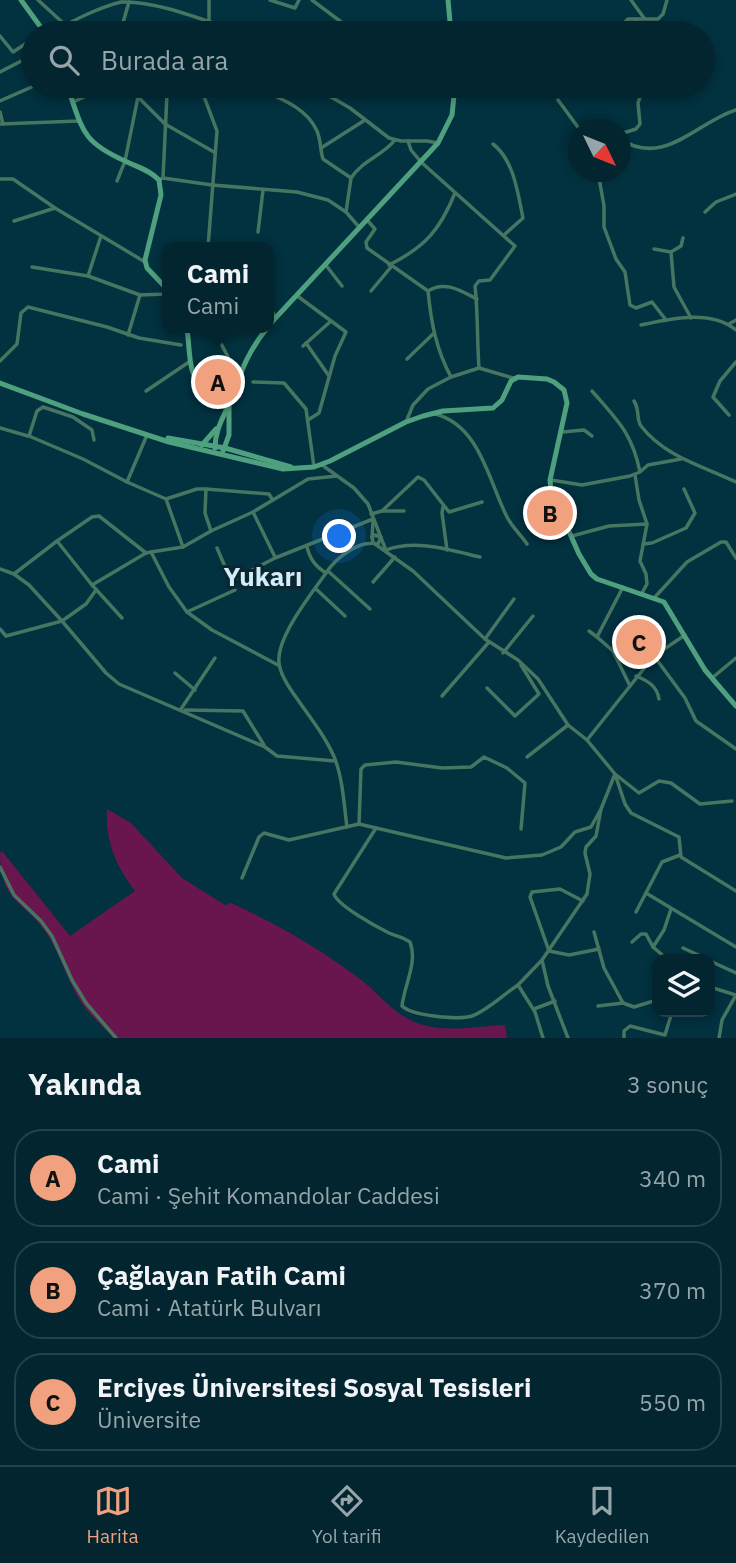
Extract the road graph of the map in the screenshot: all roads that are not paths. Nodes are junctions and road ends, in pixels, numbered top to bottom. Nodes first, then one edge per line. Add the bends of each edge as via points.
1 (21, 0) edge
2 (38, 0) edge
3 (209, 0) edge
4 (270, 0) edge
5 (299, 0) edge
6 (312, 0) edge
7 (448, 0) edge
8 (631, 0) edge
9 (667, 0) edge
10 (129, 1) edge
11 (163, 2) edge
12 (636, 19) joint
13 (644, 19) junction
14 (35, 21) edge
15 (61, 21) edge
16 (73, 21) edge
17 (123, 21) edge
18 (207, 21) edge
19 (209, 21) edge
20 (340, 21) edge
21 (450, 21) edge
22 (625, 21) edge
23 (0, 36) edge
24 (21, 47) edge
25 (21, 61) edge
26 (0, 72) edge
27 (21, 92) edge
28 (72, 98) edge
29 (82, 98) edge
30 (138, 98) edge
31 (139, 98) edge
32 (168, 98) edge
33 (206, 98) edge
34 (279, 98) edge
35 (331, 98) edge
36 (454, 98) edge
37 (640, 98) edge
38 (558, 100) dead end
39 (0, 101) edge
40 (73, 102) junction
41 (736, 110) edge
42 (0, 112) edge
43 (572, 119) edge
44 (365, 120) junction
45 (79, 121) junction
46 (2, 124) edge
47 (165, 124) junction
48 (631, 132) edge
49 (395, 140) junction
50 (408, 141) junction
51 (438, 143) junction
52 (493, 144) dead end
53 (631, 144) edge
54 (321, 148) junction
55 (214, 152) junction
56 (125, 161) junction
57 (421, 162) junction
58 (351, 178) junction
59 (0, 179) edge
60 (161, 179) junction
61 (117, 180) dead end
62 (600, 182) edge
63 (212, 185) junction
64 (263, 190) junction
65 (455, 193) junction
66 (736, 194) edge
67 (55, 208) junction
68 (346, 212) junction
69 (705, 212) dead end
70 (367, 220) junction
71 (14, 221) dead end
72 (359, 227) junction
73 (258, 232) dead end
74 (503, 235) junction
75 (101, 236) junction
76 (683, 238) dead end
77 (208, 242) edge
78 (654, 249) dead end
79 (671, 252) junction
80 (146, 262) junction
81 (326, 264) junction
82 (390, 266) junction
83 (32, 267) dead end
84 (88, 276) junction
85 (162, 286) edge
86 (342, 286) dead end
87 (371, 291) dead end
88 (428, 291) junction
89 (162, 293) edge
90 (140, 295) junction
91 (296, 295) junction
92 (478, 299) junction
93 (275, 317) edge
94 (691, 317) junction
95 (666, 320) junction
96 (736, 320) edge
97 (331, 321) junction
98 (729, 324) junction
99 (641, 325) dead end
100 (736, 330) edge
101 (187, 333) edge
102 (263, 333) edge
103 (216, 334) dead end
104 (433, 334) junction
105 (128, 335) junction
106 (181, 345) dead end
107 (407, 359) dead end
108 (0, 361) edge
109 (189, 362) junction
110 (736, 362) edge
111 (479, 368) junction
112 (239, 377) junction
113 (330, 377) junction
114 (451, 377) junction
115 (514, 379) junction
116 (253, 382) dead end
117 (0, 383) edge
118 (146, 391) dead end
119 (592, 391) dead end
120 (634, 401) dead end
121 (229, 403) junction
122 (433, 413) junction
123 (729, 415) dead end
124 (308, 420) junction
125 (406, 422) junction
126 (0, 428) edge
127 (216, 429) junction
128 (562, 432) junction
129 (150, 435) junction
130 (229, 435) junction
131 (29, 436) junction
132 (592, 436) dead end
133 (94, 440) dead end
134 (202, 445) junction
135 (214, 446) junction
136 (225, 448) junction
137 (240, 453) junction
138 (219, 454) junction
139 (681, 459) junction
140 (321, 464) junction
141 (314, 467) junction
142 (298, 469) junction
143 (640, 472) junction
144 (635, 475) junction
145 (337, 476) junction
146 (550, 480) junction
147 (127, 482) junction
148 (736, 482) edge
149 (206, 489) junction
150 (684, 489) dead end
151 (166, 499) junction
152 (272, 499) junction
153 (482, 502) dead end
154 (444, 506) junction
155 (382, 511) junction
156 (253, 512) junction
157 (404, 512) dead end
158 (372, 517) junction
159 (646, 524) junction
160 (211, 531) junction
161 (572, 536) junction
162 (381, 537) junction
163 (57, 541) junction
164 (373, 541) junction
165 (527, 544) dead end
166 (643, 544) junction
167 (183, 547) junction
168 (307, 547) junction
169 (217, 548) dead end
170 (386, 550) junction
171 (447, 550) junction
172 (149, 553) junction
173 (396, 557) junction
174 (480, 557) dead end
175 (275, 558) junction
176 (736, 558) edge
177 (0, 569) edge
178 (327, 572) junction
179 (14, 574) junction
180 (231, 581) junction
181 (373, 582) dead end
182 (92, 585) junction
183 (623, 587) junction
184 (316, 589) junction
185 (96, 590) junction
186 (642, 593) junction
187 (654, 597) junction
188 (514, 599) dead end
189 (370, 608) dead end
190 (187, 612) junction
191 (345, 616) dead end
192 (533, 616) dead end
193 (122, 618) dead end
194 (62, 621) junction
195 (0, 629) edge
196 (589, 631) dead end
197 (685, 635) junction
198 (6, 636) junction
199 (597, 636) junction
200 (0, 638) edge
201 (487, 640) junction
202 (503, 653) junction
203 (654, 656) junction
204 (215, 658) dead end
205 (736, 658) edge
206 (518, 660) junction
207 (278, 665) junction
208 (175, 673) dead end
209 (636, 676) junction
210 (712, 678) junction
211 (629, 684) junction
212 (487, 688) dead end
213 (195, 690) junction
214 (442, 696) dead end
215 (659, 699) dead end
216 (736, 706) edge
217 (181, 709) junction
218 (568, 724) junction
219 (587, 740) junction
220 (265, 747) junction
221 (736, 750) edge
222 (527, 757) dead end
223 (335, 761) junction
224 (615, 774) junction
225 (732, 801) dead end
226 (601, 808) junction
227 (359, 824) junction
228 (347, 827) junction
229 (376, 828) junction
230 (521, 829) dead end
231 (680, 855) junction
232 (0, 867) edge
233 (242, 878) dead end
234 (736, 891) edge
235 (646, 894) junction
236 (583, 901) junction
237 (671, 909) junction
238 (636, 912) dead end
239 (594, 932) dead end
240 (632, 942) dead end
241 (653, 947) junction
242 (736, 947) edge
243 (683, 948) dead end
244 (599, 949) junction
245 (549, 951) junction
246 (661, 954) edge
247 (696, 954) edge
248 (541, 960) junction
249 (715, 963) edge
250 (736, 973) edge
251 (518, 985) junction
252 (715, 989) edge
253 (736, 995) edge
254 (555, 1001) junction
255 (652, 1002) edge
256 (623, 1003) junction
257 (598, 1006) dead end
258 (533, 1009) junction
259 (670, 1017) edge
260 (116, 1038) edge
261 (543, 1038) edge
262 (568, 1038) edge
263 (624, 1038) edge
264 (719, 1038) edge

1 - 14 street
2 - 15 street
3 - 19 street
4 - 5 street via 295,8
6 - 20 street
7 - 21 street
8 - 13 street
9 - 13 street via 661,17
10 - 11 street
10 - 16 street
10 - 17 street
11 - 18 street
12 - 13 street
12 - 22 street
23 - 24 street via 13,52
25 - 26 street
27 - 39 street
28 - 40 street
29 - 40 street
30 - 56 street
31 - 47 street
32 - 47 street
33 - 55 street via 217,131
34 - 54 street via 314,126
35 - 44 street
36 - 51 street via 452,115
37 - 48 street via 640,124
38 - 43 street
40 - 45 street
41 - 53 street via 676,143 659,148
42 - 46 street
44 - 49 street
44 - 54 street
45 - 46 street
45 - 56 street via 88,138
47 - 55 street
47 - 60 street
49 - 50 street
49 - 58 street via 363,163
50 - 51 street
50 - 57 street
51 - 57 street
52 - 74 street via 506,157 523,218
54 - 58 street via 323,159
55 - 63 street
56 - 60 street
56 - 61 street
57 - 65 street
57 - 70 street
58 - 68 street
59 - 67 street via 13,178
60 - 63 street
60 - 80 street
62 - 95 street via 604,227 625,272 630,304 636,308 652,302
63 - 64 street
63 - 77 street
64 - 68 street via 328,200
64 - 73 street
65 - 74 street
65 - 82 street via 431,237
66 - 69 street
67 - 71 street
67 - 75 street
68 - 72 street
70 - 72 street
70 - 82 street via 375,229 366,246
72 - 81 street
74 - 92 street via 515,246 490,280 476,284
75 - 80 street
75 - 84 street
76 - 79 street via 681,246
78 - 79 street
79 - 94 street via 674,288
80 - 85 street
81 - 86 street
81 - 91 street
82 - 87 street
82 - 88 street
83 - 84 street
84 - 90 street
88 - 92 street via 448,286
88 - 104 street
89 - 90 street
90 - 105 street
91 - 93 street
91 - 97 street
92 - 111 street
94 - 95 street
94 - 98 street
95 - 99 street
96 - 98 street
97 - 113 street via 346,332
97 - 113 street via 304,344
98 - 100 street
101 - 109 street
102 - 112 street
103 - 112 street
104 - 107 street
104 - 114 street
105 - 106 street
105 - 108 street via 27,308 21,313 16,344
109 - 118 street
109 - 121 street via 197,381
110 - 123 street via 713,397
111 - 114 street
111 - 115 street
112 - 121 street
113 - 124 street via 320,413
114 - 125 street via 428,389 413,405
115 - 122 street via 493,408
115 - 128 street via 547,379 564,390 567,403
116 - 124 street via 287,385 306,409
117 - 129 street
119 - 143 street via 635,447
120 - 139 street via 641,426
121 - 127 street
121 - 130 street
122 - 125 street
122 - 165 street via 446,416 468,436 509,520
124 - 141 street
125 - 140 street
126 - 131 street
127 - 134 street
127 - 135 street
128 - 132 street via 584,430
128 - 146 street
129 - 134 street
129 - 138 street
129 - 147 street
130 - 136 street
130 - 137 street
131 - 133 street via 37,411 43,407 92,430
131 - 147 street
134 - 135 street
135 - 136 street
135 - 138 street
136 - 137 street
136 - 138 street
137 - 142 street
138 - 142 street
139 - 143 street via 648,465
139 - 148 street
140 - 141 street
140 - 145 street
141 - 142 street
143 - 144 street
144 - 146 street via 582,485
144 - 159 street
145 - 152 street via 313,478
145 - 158 street via 368,504
146 - 161 street
147 - 151 street
149 - 151 street
149 - 152 street via 269,494
149 - 160 street via 205,513
150 - 166 street via 695,513 689,525
151 - 167 street
152 - 156 street
153 - 154 street via 453,512
154 - 155 street via 418,477
154 - 171 street
155 - 157 street
155 - 158 street
156 - 160 street
156 - 175 street
158 - 162 street
158 - 164 street
158 - 168 street
159 - 161 street via 608,526
159 - 166 street
160 - 167 street
161 - 183 street via 591,574
162 - 164 street via 380,543
162 - 170 street
163 - 172 street via 99,516
163 - 179 street
163 - 182 street
164 - 170 street
164 - 178 street via 340,557
166 - 186 street via 640,561 647,579
167 - 172 street
168 - 175 street
168 - 178 street via 316,567
169 - 180 street
170 - 171 street via 409,545
170 - 173 street
171 - 174 street
172 - 182 street
172 - 190 street
173 - 181 street
173 - 201 street
175 - 180 street
176 - 187 street via 726,542 721,542 687,562
177 - 179 street
178 - 184 street
178 - 189 street
179 - 194 street
180 - 190 street via 235,590
182 - 185 street
183 - 186 street
183 - 199 street
184 - 191 street
184 - 207 street via 285,636
185 - 193 street
185 - 194 street via 86,604
186 - 187 street
187 - 197 street via 667,605
188 - 201 street
190 - 207 street
192 - 202 street
194 - 198 street
194 - 217 street via 114,681
195 - 198 street
196 - 199 street
197 - 203 street
197 - 210 street
198 - 200 street
199 - 211 street via 612,651
201 - 202 street
201 - 214 street
202 - 206 street
203 - 209 street
203 - 221 street via 696,721
204 - 213 street
205 - 210 street
206 - 212 street via 539,694 515,716
206 - 218 street via 538,679
207 - 223 street
208 - 213 street
209 - 211 street
209 - 215 street via 651,683
210 - 216 street
211 - 219 street
213 - 217 street
217 - 220 street
217 - 220 street via 243,711
218 - 219 street
218 - 222 street
219 - 224 street
220 - 223 street via 277,757
223 - 228 street
224 - 225 street via 639,793 659,781 671,783 700,804
224 - 226 street
224 - 231 street via 628,810 678,837
226 - 229 street via 591,827 575,832 561,847 542,855 506,858
226 - 236 street via 596,836 586,847 590,874
227 - 228 street
227 - 229 street
227 - 230 street via 361,769 365,765 396,762 471,767 484,757 525,783
228 - 233 street via 289,840 264,833
229 - 251 street via 334,894 353,911 410,942 410,972 402,1006 426,1016 470,1016
231 - 234 street
231 - 235 street via 662,862
232 - 260 street via 13,895 52,936 86,1003
235 - 237 street
235 - 238 street
236 - 245 street
236 - 245 street via 560,889 530,894
237 - 241 street
237 - 242 street
239 - 244 street
240 - 241 street via 644,934
241 - 246 street
243 - 247 street
244 - 245 street via 569,955
244 - 256 street via 610,983
245 - 248 street
248 - 251 street
248 - 254 street
249 - 250 street
251 - 258 street
252 - 253 street
253 - 264 street via 722,1020
254 - 258 street
254 - 262 street
255 - 256 street via 634,1007
256 - 257 street
258 - 261 street
259 - 263 street via 665,1035 630,1026

